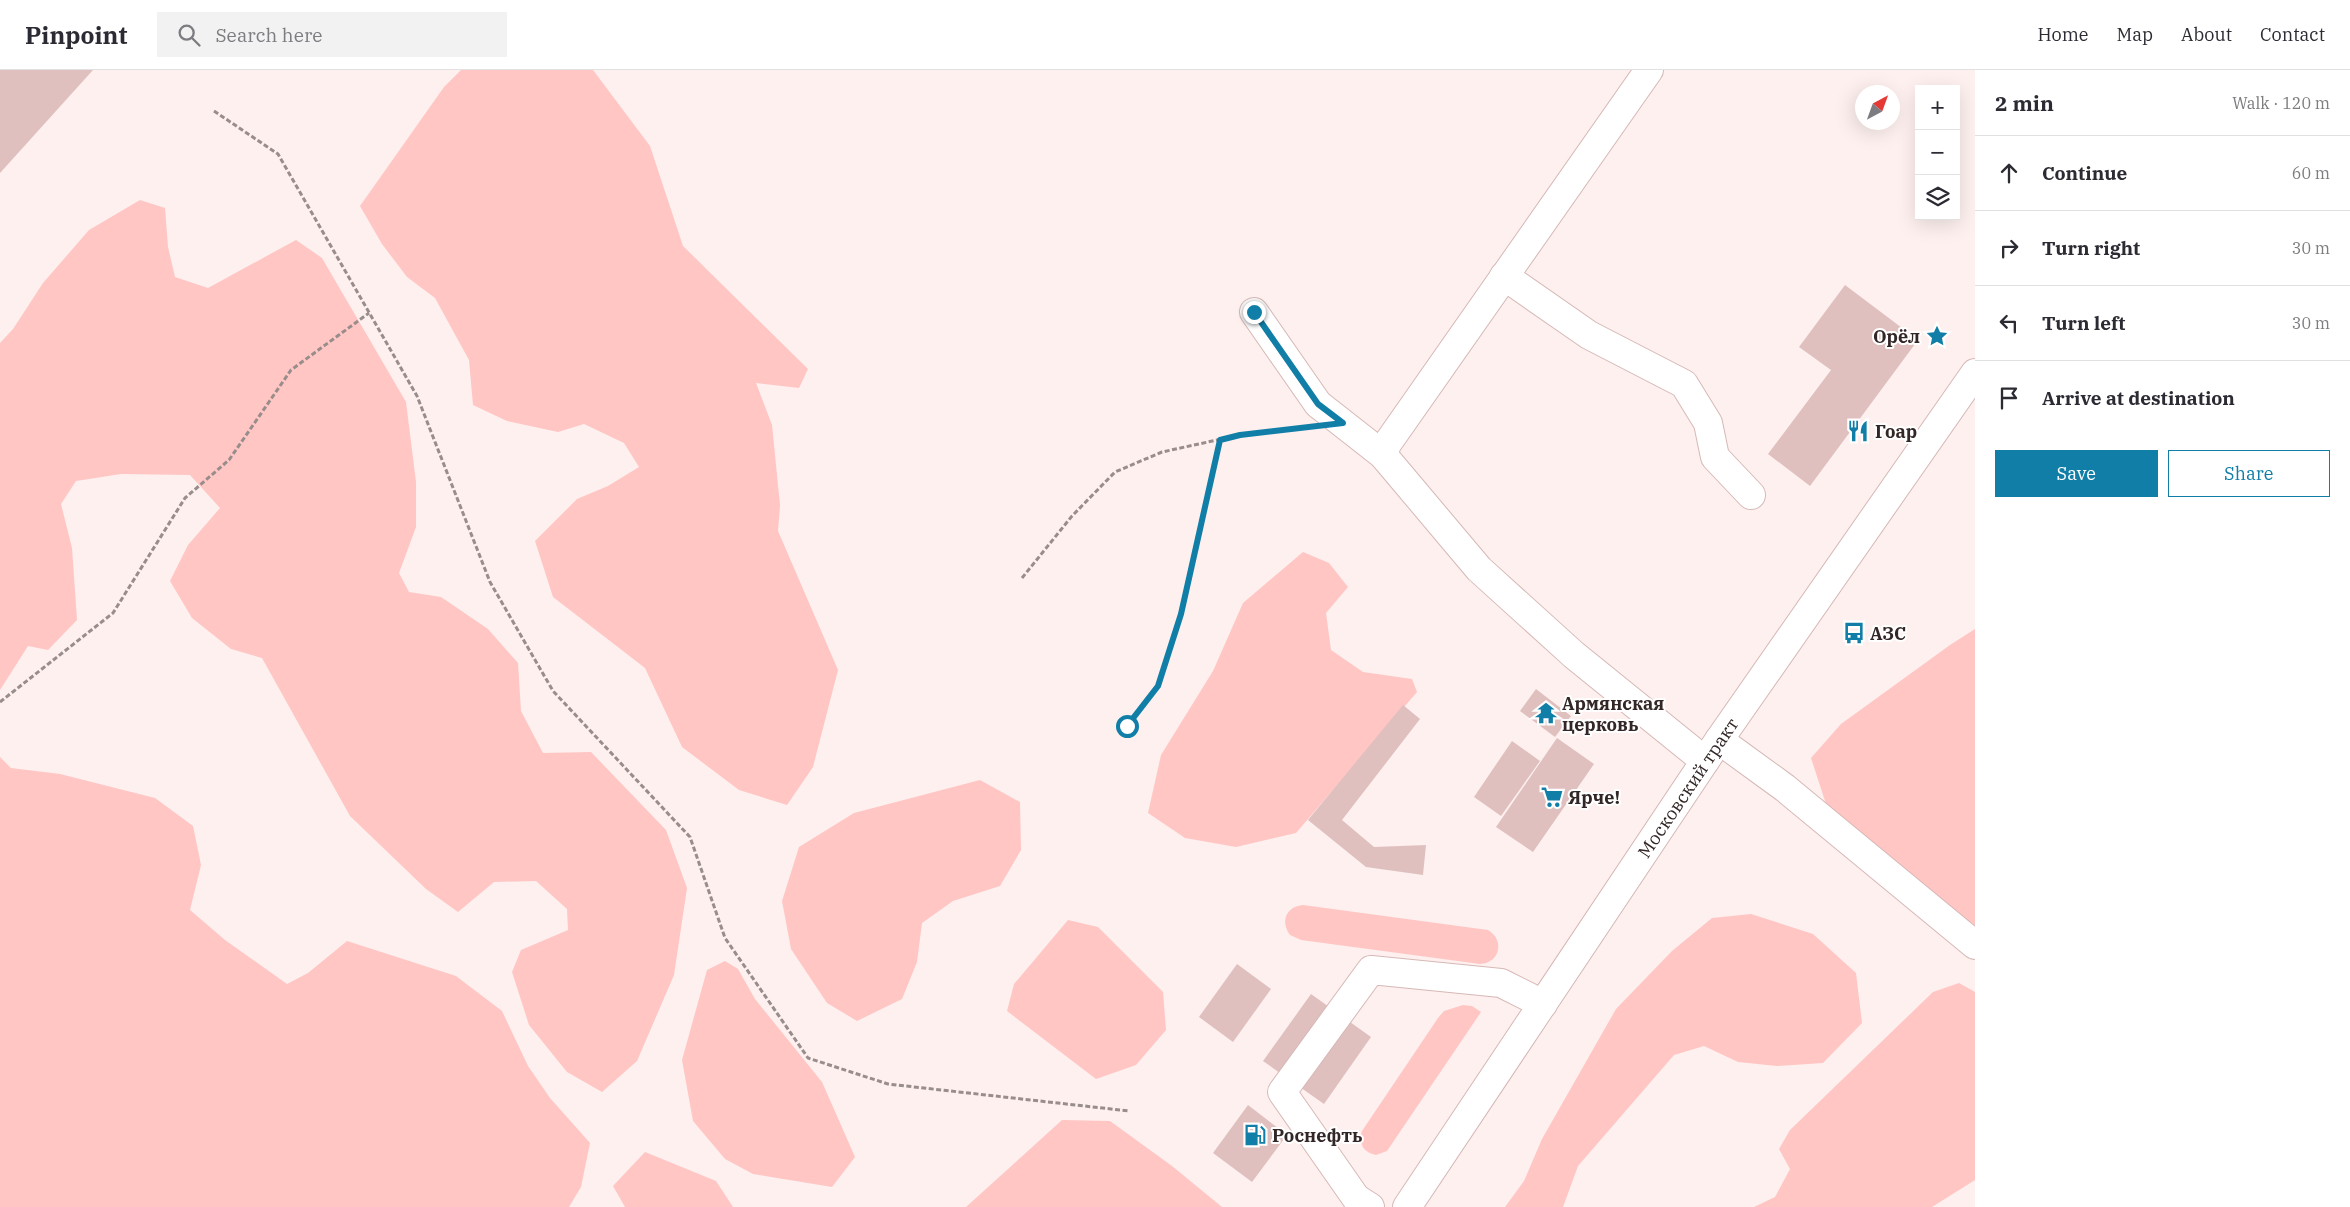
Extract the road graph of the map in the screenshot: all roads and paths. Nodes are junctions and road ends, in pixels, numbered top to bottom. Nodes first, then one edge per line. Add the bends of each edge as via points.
1 (1649, 70) edge
2 (214, 111) dead end
3 (1504, 276) junction
4 (369, 312) junction
5 (1254, 312) dead end
6 (1975, 374) edge
7 (1343, 423) junction
8 (1220, 440) junction
9 (1383, 455) junction
10 (1752, 495) dead end
11 (1022, 578) dead end
12 (0, 702) edge
13 (1127, 726) dead end
14 (1712, 750) junction
15 (1975, 946) edge
16 (1543, 1004) junction
17 (1129, 1110) dead end
18 (1370, 1207) edge
19 (1408, 1207) edge

1 - 3 main road
2 - 4 path via 278,154
3 - 9 main road via 1387,444
3 - 10 main road via 1589,335 1684,384 1708,423 1715,457
4 - 12 path via 291,370 229,460 185,498 113,613
4 - 17 path via 417,396 490,582 553,691 690,837 725,938 808,1058 888,1084
5 - 7 main road via 1318,404
6 - 14 main road, Московский тракт
7 - 8 path
7 - 9 main road
8 - 11 path via 1162,452 1115,472 1072,516
8 - 13 path via 1181,614 1158,686
9 - 14 main road via 1479,569 1574,655
14 - 15 main road via 1785,788
14 - 16 main road, Московский тракт
16 - 18 main road via 1501,983 1371,970 1282,1092 1356,1198
16 - 19 main road, Московский тракт

